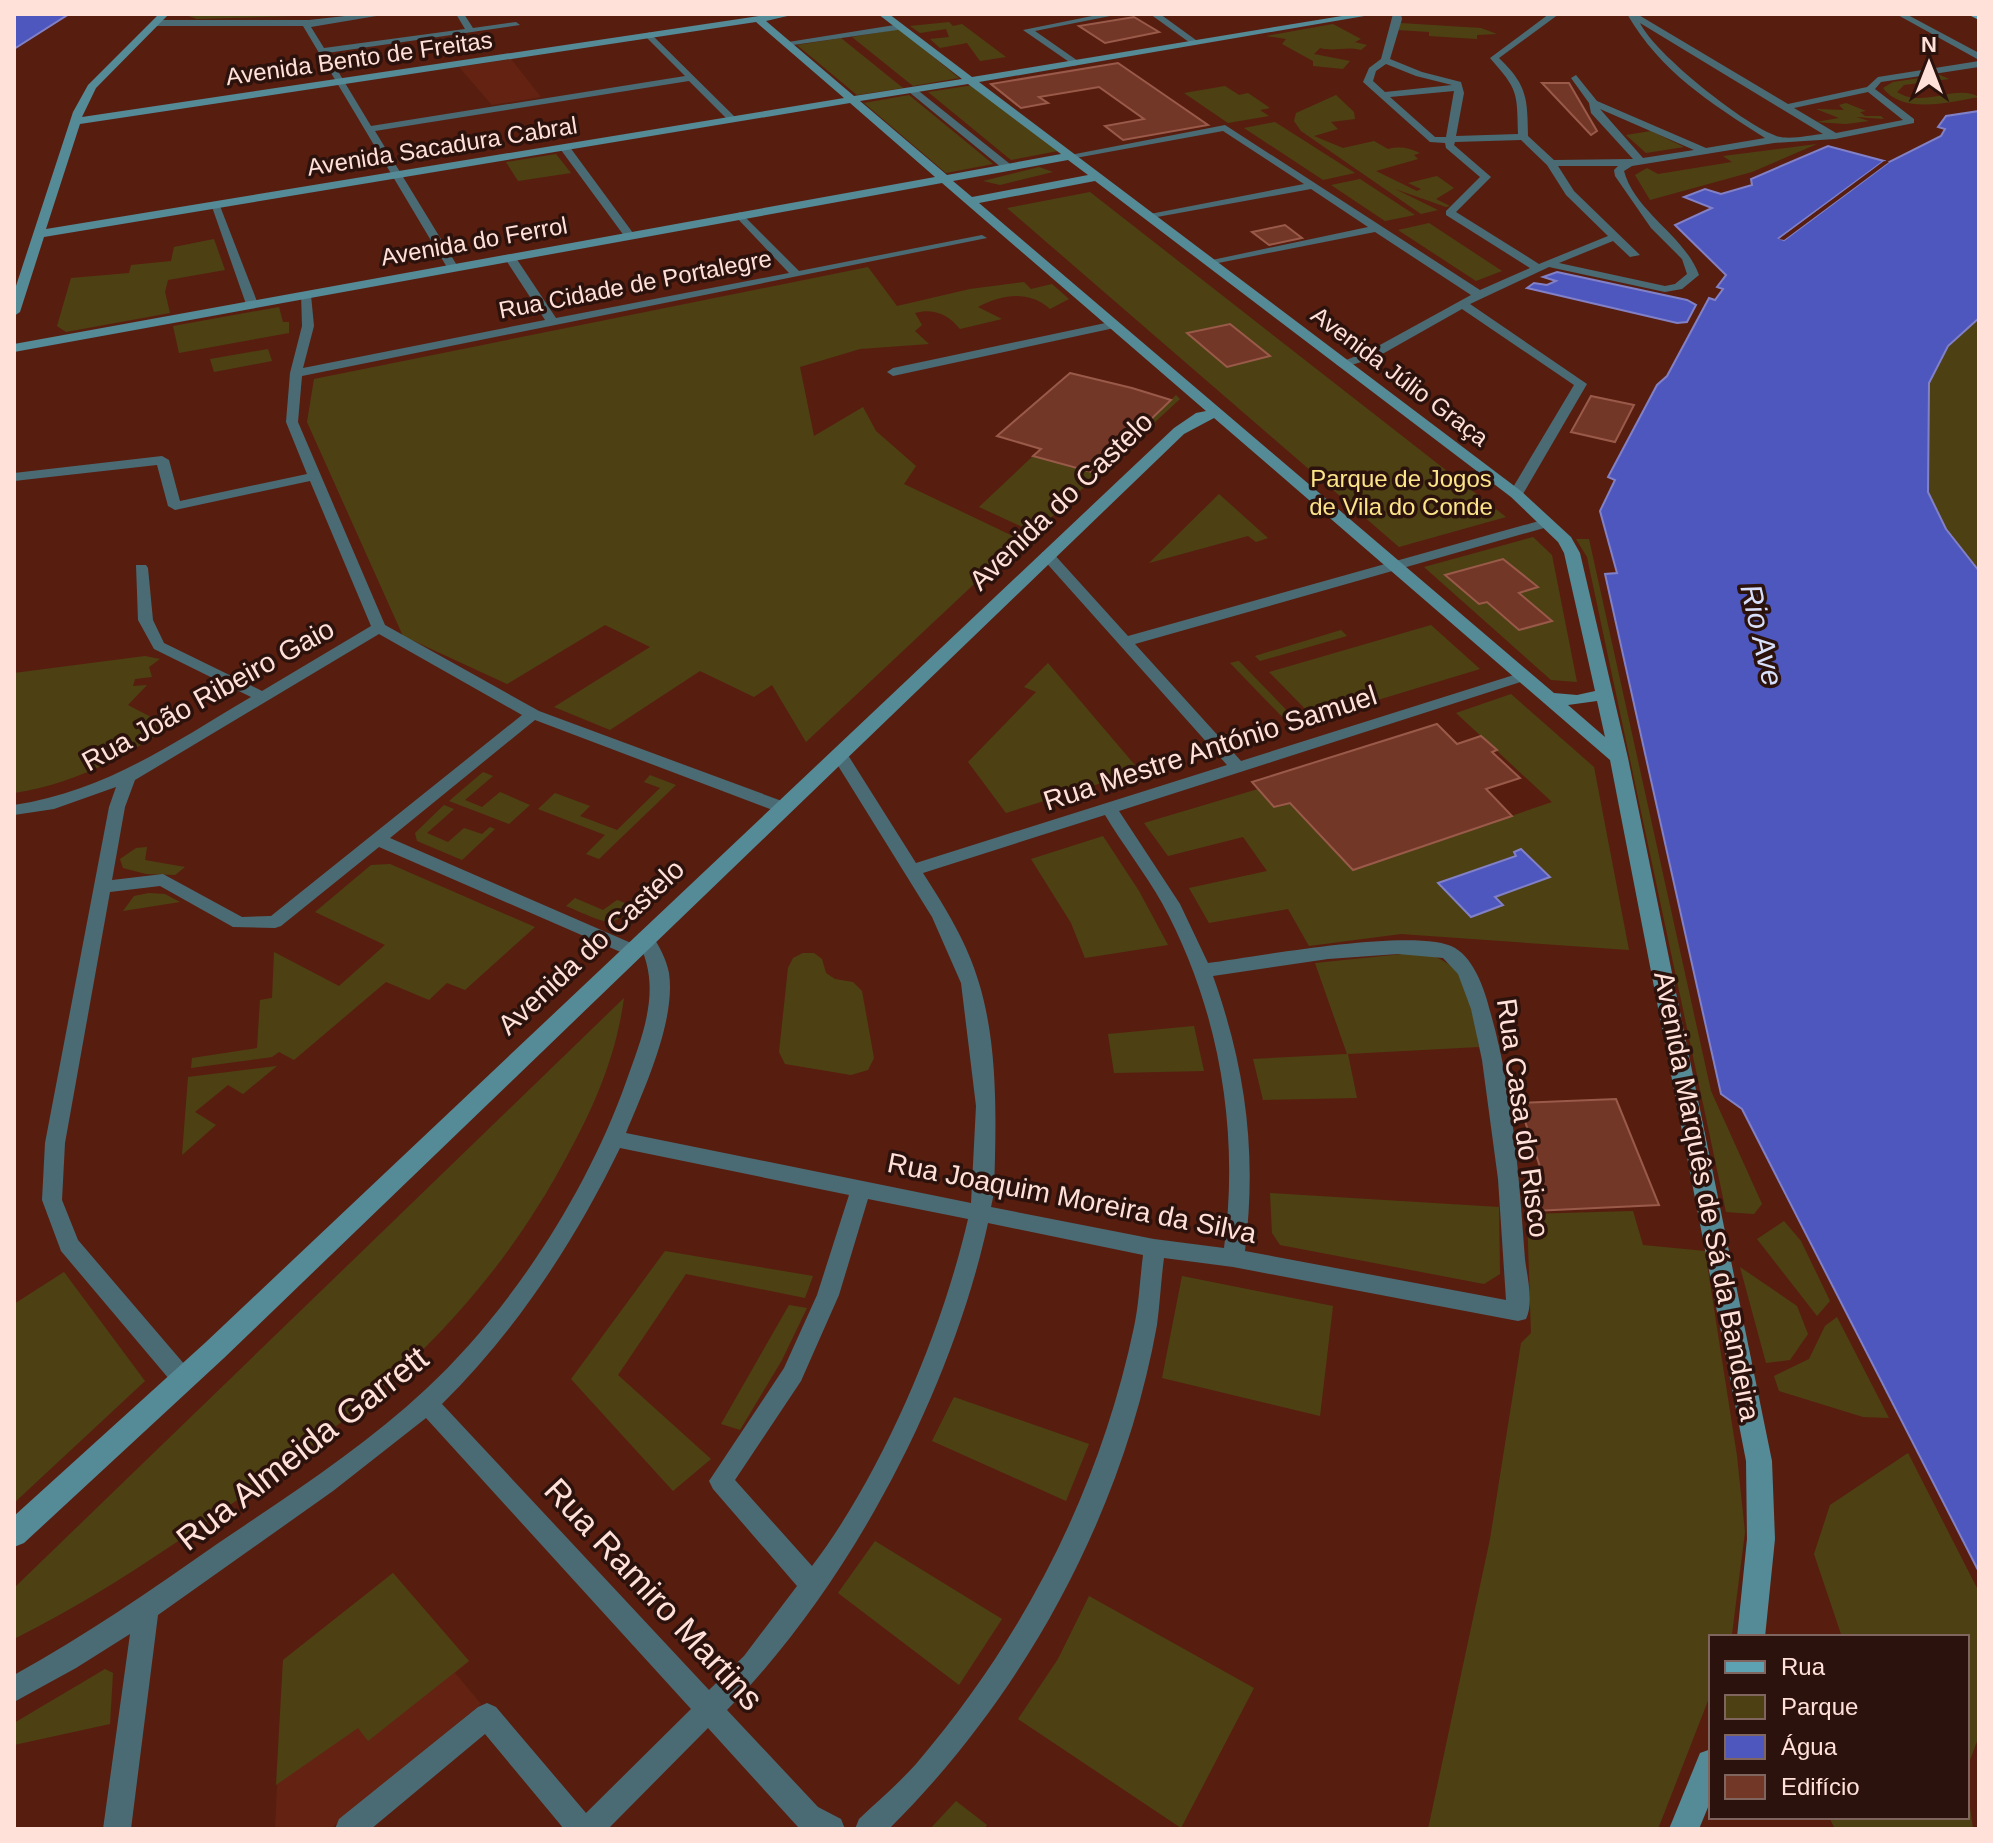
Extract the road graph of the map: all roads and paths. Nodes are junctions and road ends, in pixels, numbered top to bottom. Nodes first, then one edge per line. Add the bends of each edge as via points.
1 (384, 14) edge
2 (460, 14) edge
3 (791, 14) edge
4 (883, 14) edge
5 (1116, 14) edge
6 (1154, 14) edge
7 (1369, 14) edge
8 (1397, 14) edge
9 (1555, 14) edge
10 (1632, 14) edge
11 (1972, 14) edge
12 (1979, 17) edge
13 (160, 18) edge
14 (1903, 18) edge
15 (758, 19) junction
16 (309, 23) junction
17 (516, 25) dead end
18 (901, 27) junction
19 (471, 31) junction
20 (649, 35) junction
21 (786, 43) junction
22 (1196, 43) junction
23 (322, 51) junction
24 (1979, 57) edge
25 (1385, 60) junction
26 (1075, 63) junction
27 (1979, 64) edge
28 (692, 78) junction
29 (1576, 78) dead end
30 (971, 81) junction
31 (340, 82) junction
32 (1456, 85) junction
33 (1870, 89) junction
34 (912, 90) junction
35 (1381, 95) junction
36 (852, 100) junction
37 (1594, 103) junction
38 (1787, 107) junction
39 (733, 120) junction
40 (75, 121) junction
41 (369, 129) junction
42 (1835, 136) junction
43 (1523, 137) junction
44 (1450, 140) junction
45 (1774, 140) junction
46 (565, 148) junction
47 (1705, 151) junction
48 (1070, 156) junction
49 (1634, 162) junction
50 (1551, 163) junction
51 (1006, 166) junction
52 (397, 176) junction
53 (942, 177) junction
54 (1096, 177) junction
55 (1312, 186) junction
56 (969, 201) junction
57 (215, 206) junction
58 (740, 215) junction
59 (1150, 217) junction
60 (1377, 228) junction
61 (39, 234) junction
62 (629, 235) junction
63 (1615, 237) junction
64 (982, 238) dead end
65 (1634, 255) dead end
66 (510, 257) junction
67 (1212, 263) junction
68 (1544, 266) junction
69 (452, 267) junction
70 (797, 275) junction
71 (305, 295) junction
72 (1479, 295) junction
73 (252, 304) junction
74 (1462, 304) junction
75 (14, 312) edge
76 (553, 323) junction
77 (1115, 325) junction
78 (14, 348) edge
79 (1342, 364) junction
80 (893, 372) dead end
81 (296, 373) junction
82 (1215, 413) junction
83 (317, 476) junction
84 (14, 477) edge
85 (1516, 494) junction
86 (1546, 523) junction
87 (1047, 555) junction
88 (1395, 565) junction
89 (141, 568) dead end
90 (379, 628) junction
91 (1124, 642) junction
92 (1522, 677) junction
93 (1605, 694) junction
94 (260, 696) junction
95 (1547, 698) junction
96 (533, 714) junction
97 (840, 756) junction
98 (1619, 758) junction
99 (1237, 766) junction
100 (128, 777) junction
101 (87, 793) junction
102 (117, 807) junction
103 (1108, 807) junction
104 (784, 808) junction
105 (14, 810) edge
106 (378, 840) junction
107 (914, 870) junction
108 (104, 887) junction
109 (639, 944) junction
110 (1201, 971) junction
111 (615, 1139) junction
112 (861, 1189) junction
113 (982, 1203) junction
114 (1154, 1248) junction
115 (1233, 1258) junction
116 (1518, 1312) joint
117 (183, 1379) junction
118 (427, 1403) junction
119 (14, 1534) edge
120 (813, 1586) junction
121 (146, 1608) junction
122 (1751, 1635) edge
123 (14, 1689) edge
124 (710, 1708) junction
125 (1709, 1769) edge
126 (117, 1829) edge
127 (349, 1829) edge
128 (582, 1829) edge
129 (589, 1829) edge
130 (831, 1829) edge
131 (869, 1829) edge
132 (1684, 1829) edge

1 - 16 street
2 - 19 street
3 - 15 street, Avenida Bento de Freitas
4 - 18 street, Avenida Júlio Graça
5 - 26 street via 1027,30
6 - 22 street
7 - 22 street
8 - 25 street
9 - 43 street via 1494,58 1523,93
10 - 38 street
10 - 45 street via 1639,32 1689,81
11 - 12 main road
13 - 16 street
13 - 40 street via 92,87
14 - 24 street
15 - 20 street, Avenida Bento de Freitas
15 - 21 street
16 - 23 street
17 - 19 street
18 - 21 street
18 - 30 street, Avenida Júlio Graça
19 - 23 street
20 - 28 street
20 - 31 street, Avenida Bento de Freitas
21 - 36 street
22 - 26 street
23 - 31 street
25 - 32 street
25 - 35 street via 1368,79
26 - 30 street
27 - 33 street via 1878,80
28 - 39 street
28 - 41 street
29 - 37 street
30 - 34 street
30 - 48 street, Avenida Júlio Graça
31 - 40 street, Avenida Bento de Freitas
31 - 41 street
32 - 35 street
32 - 44 street
33 - 38 street
33 - 42 street via 1909,122
34 - 36 street
34 - 51 street
35 - 44 street via 1425,136
36 - 39 street, Avenida Sacadura Cabral
36 - 53 street
37 - 47 street
37 - 49 street
38 - 42 street
39 - 46 street, Avenida Sacadura Cabral
40 - 61 street
41 - 52 street
42 - 45 street
43 - 44 street
43 - 50 street
44 - 68 street via 1449,146 1486,177 1450,213
45 - 47 street
46 - 52 street, Avenida Sacadura Cabral
46 - 62 street
47 - 49 street
48 - 51 street
48 - 54 street, Avenida Júlio Graça
48 - 55 street via 1225,128
49 - 50 street
49 - 68 street via 1619,170 1620,176 1694,271 1678,287 1665,289
50 - 63 street via 1570,193
51 - 53 street
52 - 57 street, Avenida Sacadura Cabral
52 - 69 street
53 - 56 street
53 - 58 street, Avenida do Ferrol
54 - 56 street
54 - 59 street, Avenida Júlio Graça
55 - 59 street
55 - 60 street
56 - 77 street
57 - 61 street, Avenida Sacadura Cabral
57 - 73 street
58 - 62 street, Avenida do Ferrol
58 - 70 street
59 - 67 street, Avenida Júlio Graça
60 - 67 street
60 - 72 street
61 - 75 street
62 - 66 street, Avenida do Ferrol
63 - 65 street
63 - 68 street
64 - 70 street, Rua Cidade de Portalegre
66 - 69 street, Avenida do Ferrol
66 - 76 street
67 - 79 street, Avenida Júlio Graça
68 - 72 street
69 - 71 street, Avenida do Ferrol
70 - 76 street, Rua Cidade de Portalegre
71 - 73 street, Avenida do Ferrol
71 - 81 street via 308,326
72 - 74 street
73 - 78 street, Avenida do Ferrol
74 - 79 street via 1373,354
74 - 85 street via 1581,384
76 - 81 street, Rua Cidade de Portalegre
77 - 80 street
77 - 82 street
79 - 85 street, Avenida Júlio Graça
81 - 83 street via 292,422
82 - 87 street, Avenida do Castelo via 1179,431
82 - 88 street
83 - 84 street via 175,506 162,460
83 - 90 street
85 - 86 street, Avenida Júlio Graça
86 - 88 street
86 - 93 street, Avenida Júlio Graça via 1572,553
87 - 91 street
87 - 97 street, Avenida do Castelo
88 - 91 street
88 - 92 street
89 - 94 street via 151,639
90 - 94 street, Rua João Ribeiro Gaio
90 - 96 street
91 - 99 street
92 - 95 street
92 - 99 street, Rua Mestre António Samuel
93 - 95 street via 1577,700
93 - 98 street, Avenida Marquês de Sá da Bandeira
94 - 100 street, Rua João Ribeiro Gaio
95 - 98 street
96 - 104 street
96 - 106 street
97 - 104 street, Avenida do Castelo
97 - 107 street
98 - 122 street, Avenida Marquês de Sá da Bandeira via 1759,1461 1761,1539
99 - 103 street, Rua Mestre António Samuel
100 - 101 street, Rua João Ribeiro Gaio
100 - 102 street
101 - 102 street
101 - 105 street, Rua João Ribeiro Gaio
102 - 108 street
103 - 107 street, Rua Mestre António Samuel
103 - 110 street via 1171,904
104 - 109 street, Avenida do Castelo
106 - 108 street via 275,922 239,923 163,880
106 - 109 street
107 - 113 street via 970,983 986,1106
108 - 117 street via 55,1143 52,1200 69,1245
109 - 111 street, Rua Almeida Garrett via 658,956 663,975 647,1048
109 - 117 street, Avenida do Castelo
110 - 115 street via 1222,1036 1237,1116 1241,1180
110 - 116 street, Rua Casa do Risco via 1394,947 1424,945 1454,954 1475,982 1489,1047 1505,1151
111 - 112 street, Rua Joaquim Moreira da Silva
111 - 118 street, Rua Almeida Garrett via 562,1236 515,1303
112 - 113 street, Rua Joaquim Moreira da Silva
112 - 120 street via 828,1295 793,1374 721,1481
113 - 114 street, Rua Joaquim Moreira da Silva
113 - 120 street via 936,1357 878,1483
114 - 115 street, Rua Joaquim Moreira da Silva
114 - 131 street via 1135,1375 1101,1488 990,1693 913,1791
115 - 116 street, Rua Joaquim Moreira da Silva
117 - 119 street, Avenida do Castelo
118 - 121 street, Rua Almeida Garrett via 301,1501
118 - 124 street, Rua Ramiro Martins
120 - 124 street via 753,1665
121 - 123 street, Rua Almeida Garrett
121 - 126 street
124 - 129 street
124 - 130 street, Rua Ramiro Martins via 808,1817
125 - 132 street
127 - 128 street via 487,1716

